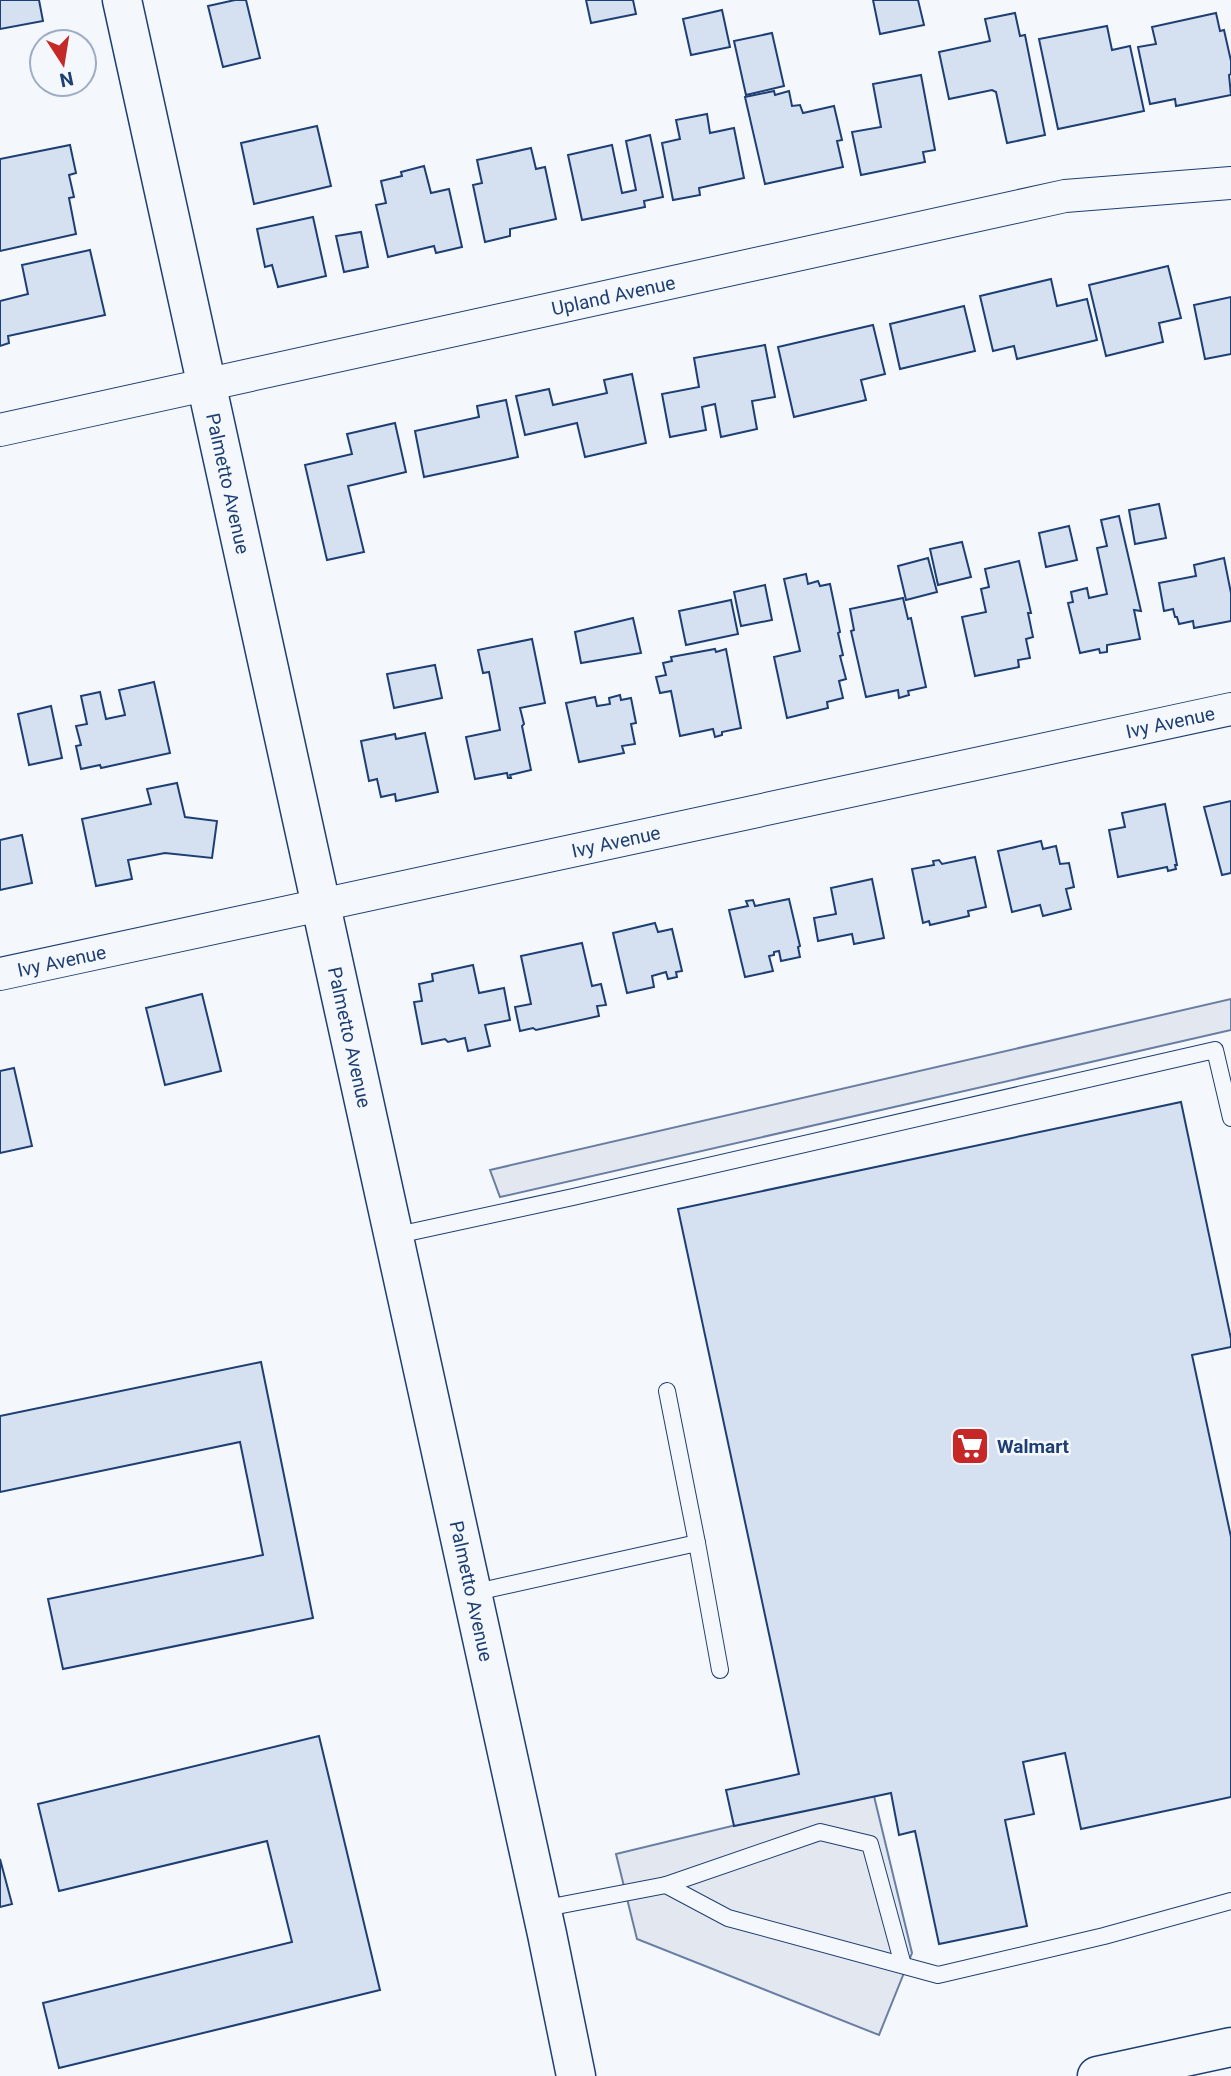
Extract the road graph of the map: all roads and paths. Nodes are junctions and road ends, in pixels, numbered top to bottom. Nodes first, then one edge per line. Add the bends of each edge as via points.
1 (122, 0) edge
2 (1231, 183) edge
3 (206, 384) junction
4 (0, 430) edge
5 (1231, 709) edge
6 (320, 905) junction
7 (0, 974) edge
8 (1231, 1118) edge
9 (393, 1236) junction
10 (667, 1391) dead end
11 (697, 1543) junction
12 (472, 1593) junction
13 (720, 1670) dead end
14 (666, 1885) junction
15 (1231, 1901) edge
16 (541, 1909) junction
17 (903, 1965) junction
18 (1231, 2047) edge
19 (576, 2076) edge
20 (1097, 2076) edge

1 - 3 street, Palmetto Avenue
2 - 3 street, Upland Avenue via 1065,196
3 - 4 street, Upland Avenue
3 - 6 street, Palmetto Avenue
5 - 6 street, Ivy Avenue
6 - 7 street, Ivy Avenue
6 - 9 street, Palmetto Avenue
8 - 9 lane via 1215,1049
9 - 12 street, Palmetto Avenue
10 - 11 lane
11 - 12 lane
11 - 13 lane
12 - 16 street, Palmetto Avenue
14 - 16 lane
14 - 17 lane via 728,1917
14 - 17 lane via 820,1832 870,1844
15 - 17 lane via 938,1975
16 - 19 street, Palmetto Avenue
18 - 20 street

